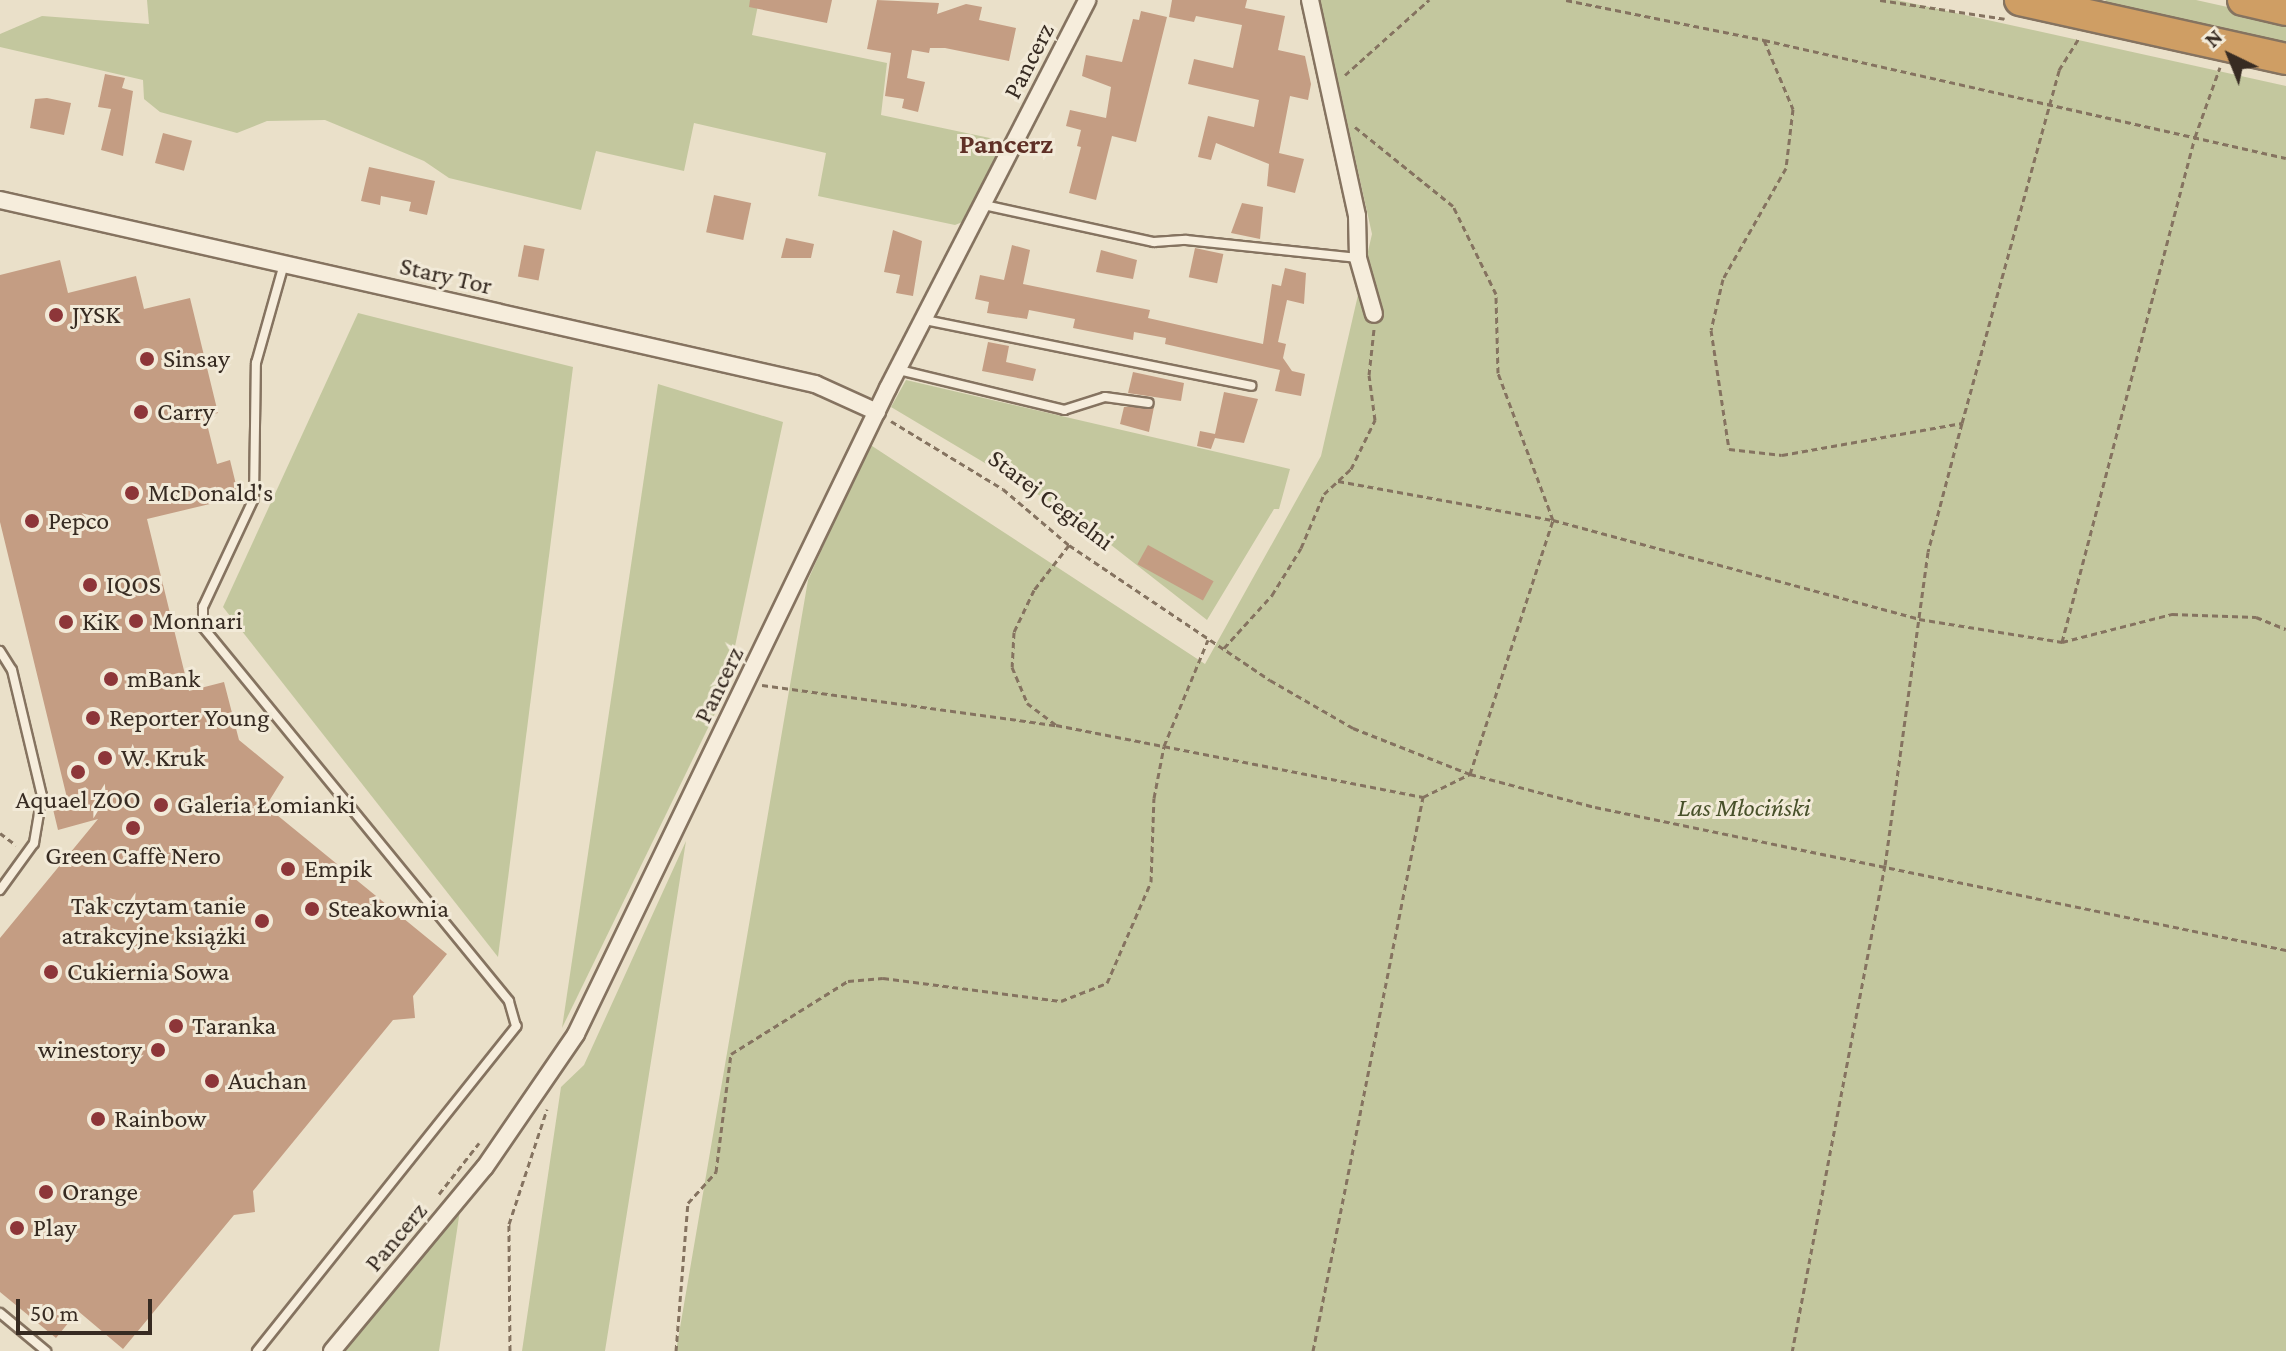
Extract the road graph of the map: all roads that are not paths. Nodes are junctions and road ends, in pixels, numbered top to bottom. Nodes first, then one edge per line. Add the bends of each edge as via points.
1 (1087, 0) edge
2 (1310, 0) edge
3 (2243, 0) edge
4 (2025, 6) edge
5 (2100, 9) edge
6 (2286, 10) edge
7 (2286, 59) edge
8 (0, 200) edge
9 (984, 205) junction
10 (1358, 258) junction
11 (284, 264) junction
12 (1374, 314) road end
13 (925, 320) junction
14 (899, 370) junction
15 (1251, 386) dead end
16 (1149, 403) dead end
17 (877, 412) junction
18 (0, 651) edge
19 (0, 890) edge
20 (0, 1313) edge
21 (46, 1351) edge
22 (257, 1351) edge
23 (332, 1351) edge

1 - 9 street, Pancerz
2 - 10 street via 1357,216
3 - 6 highway
4 - 5 highway
5 - 7 highway
8 - 11 street, Stary Tor
9 - 10 lane via 1154,242 1186,240
9 - 13 street, Pancerz
10 - 12 street
11 - 17 street, Stary Tor via 815,384
11 - 22 lane via 256,363 254,498 203,607 203,627 509,1001 516,1026
13 - 14 street, Pancerz
13 - 15 lane
14 - 16 lane via 1064,410 1105,397
14 - 17 street, Pancerz
17 - 23 street, Pancerz via 576,1034 485,1167
18 - 19 lane via 12,670 42,796 34,843
20 - 21 lane

